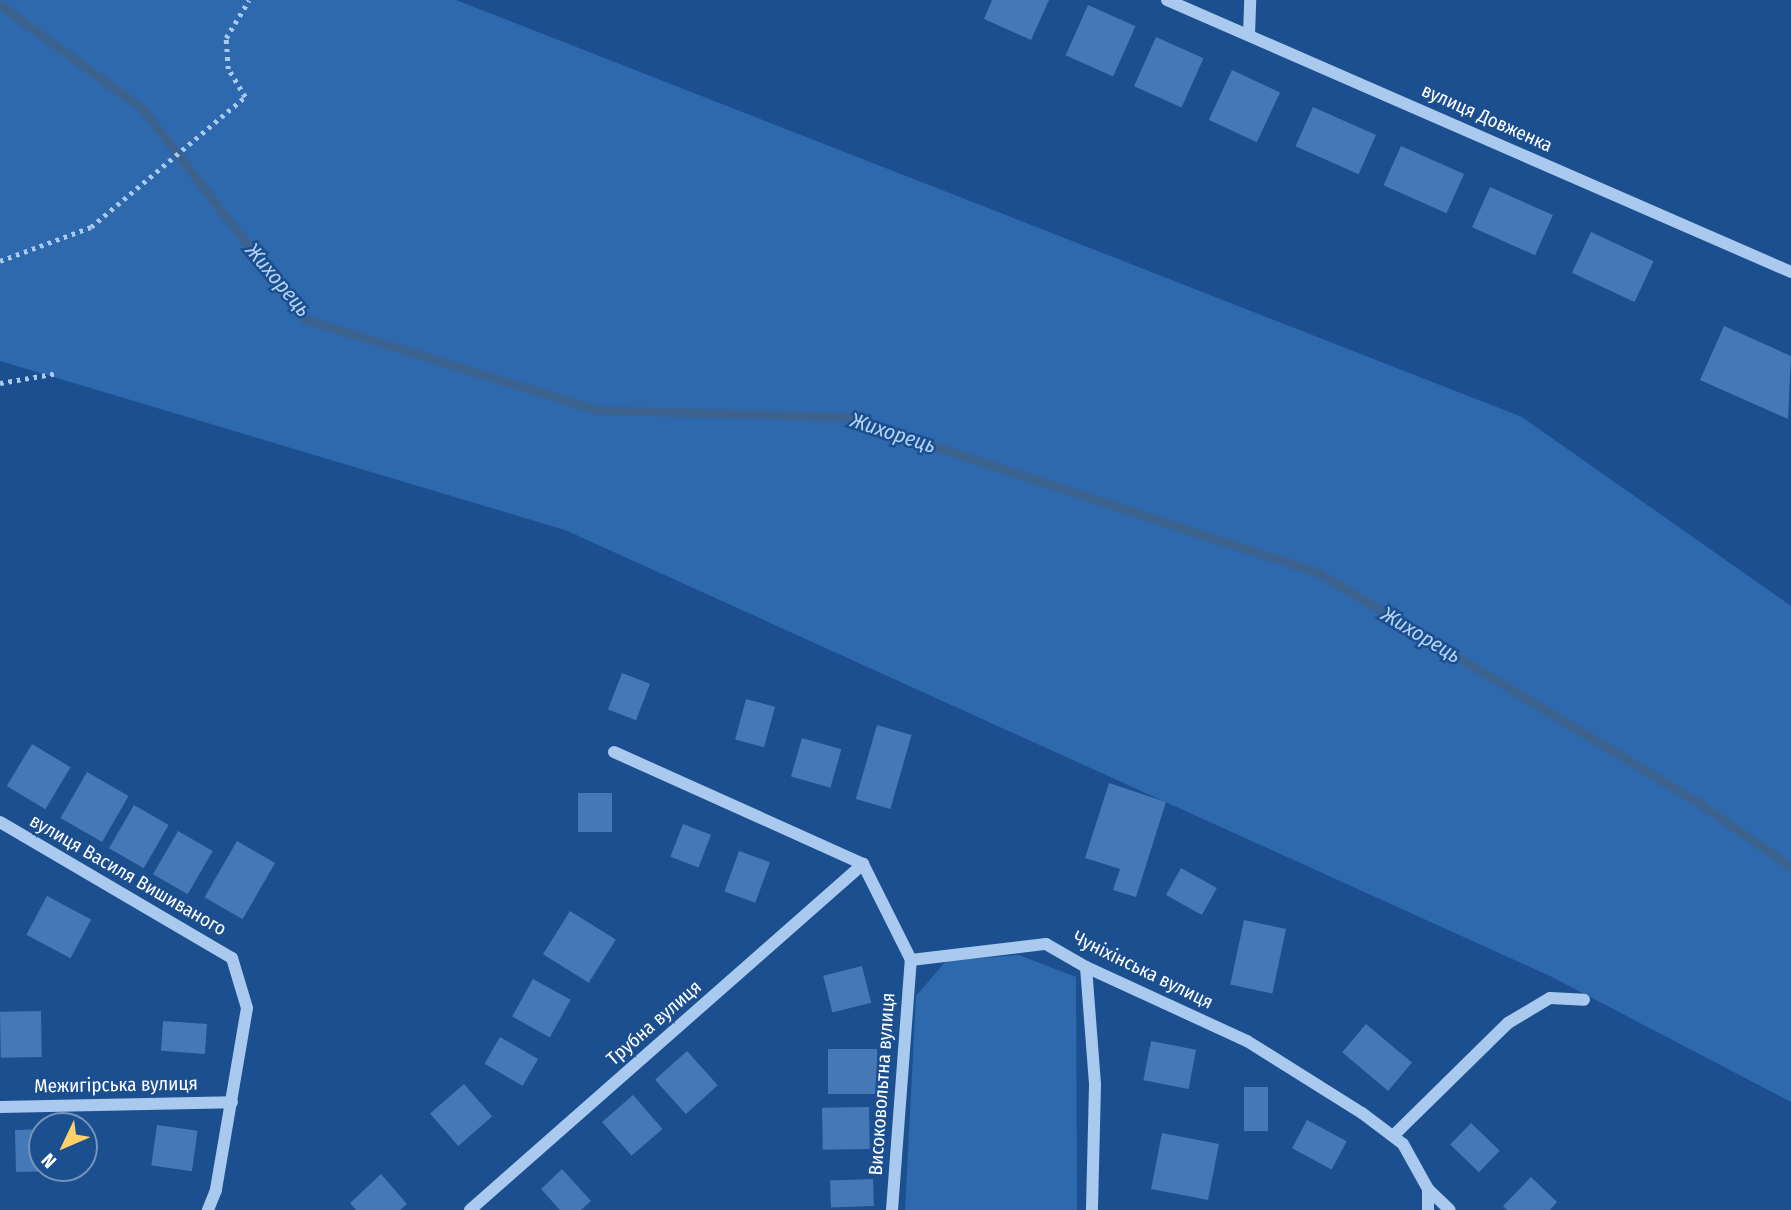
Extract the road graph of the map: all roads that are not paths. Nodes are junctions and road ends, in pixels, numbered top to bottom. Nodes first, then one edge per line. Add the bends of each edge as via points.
1 (1167, 0) edge
2 (1250, 0) edge
3 (1249, 35) junction
4 (1791, 272) edge
5 (614, 752) dead end
6 (0, 822) edge
7 (863, 864) junction
8 (911, 960) junction
9 (1086, 967) junction
10 (1584, 1000) dead end
11 (232, 1102) junction
12 (0, 1107) edge
13 (1393, 1136) junction
14 (1428, 1189) junction
15 (208, 1210) edge
16 (470, 1210) edge
17 (892, 1210) edge
18 (1092, 1210) edge
19 (1428, 1210) edge
20 (1450, 1210) edge

1 - 3 street, вулиця Довженка
2 - 3 street
3 - 4 street, вулиця Довженка
5 - 7 street
6 - 11 street, вулиця Василя Вишиваного via 232,958 247,1008
7 - 8 street
7 - 16 street, Трубна вулиця
8 - 9 street, Чуніхінська вулиця via 1046,944
8 - 17 street, Високовольтна вулиця
9 - 13 street, Чуніхінська вулиця via 1247,1041
9 - 18 street via 1095,1085
10 - 13 street via 1550,998 1508,1023
11 - 12 street, Межигірська вулиця
11 - 15 street, вулиця Василя Вишиваного
13 - 14 street, Чуніхінська вулиця via 1403,1144
14 - 19 street
14 - 20 street

